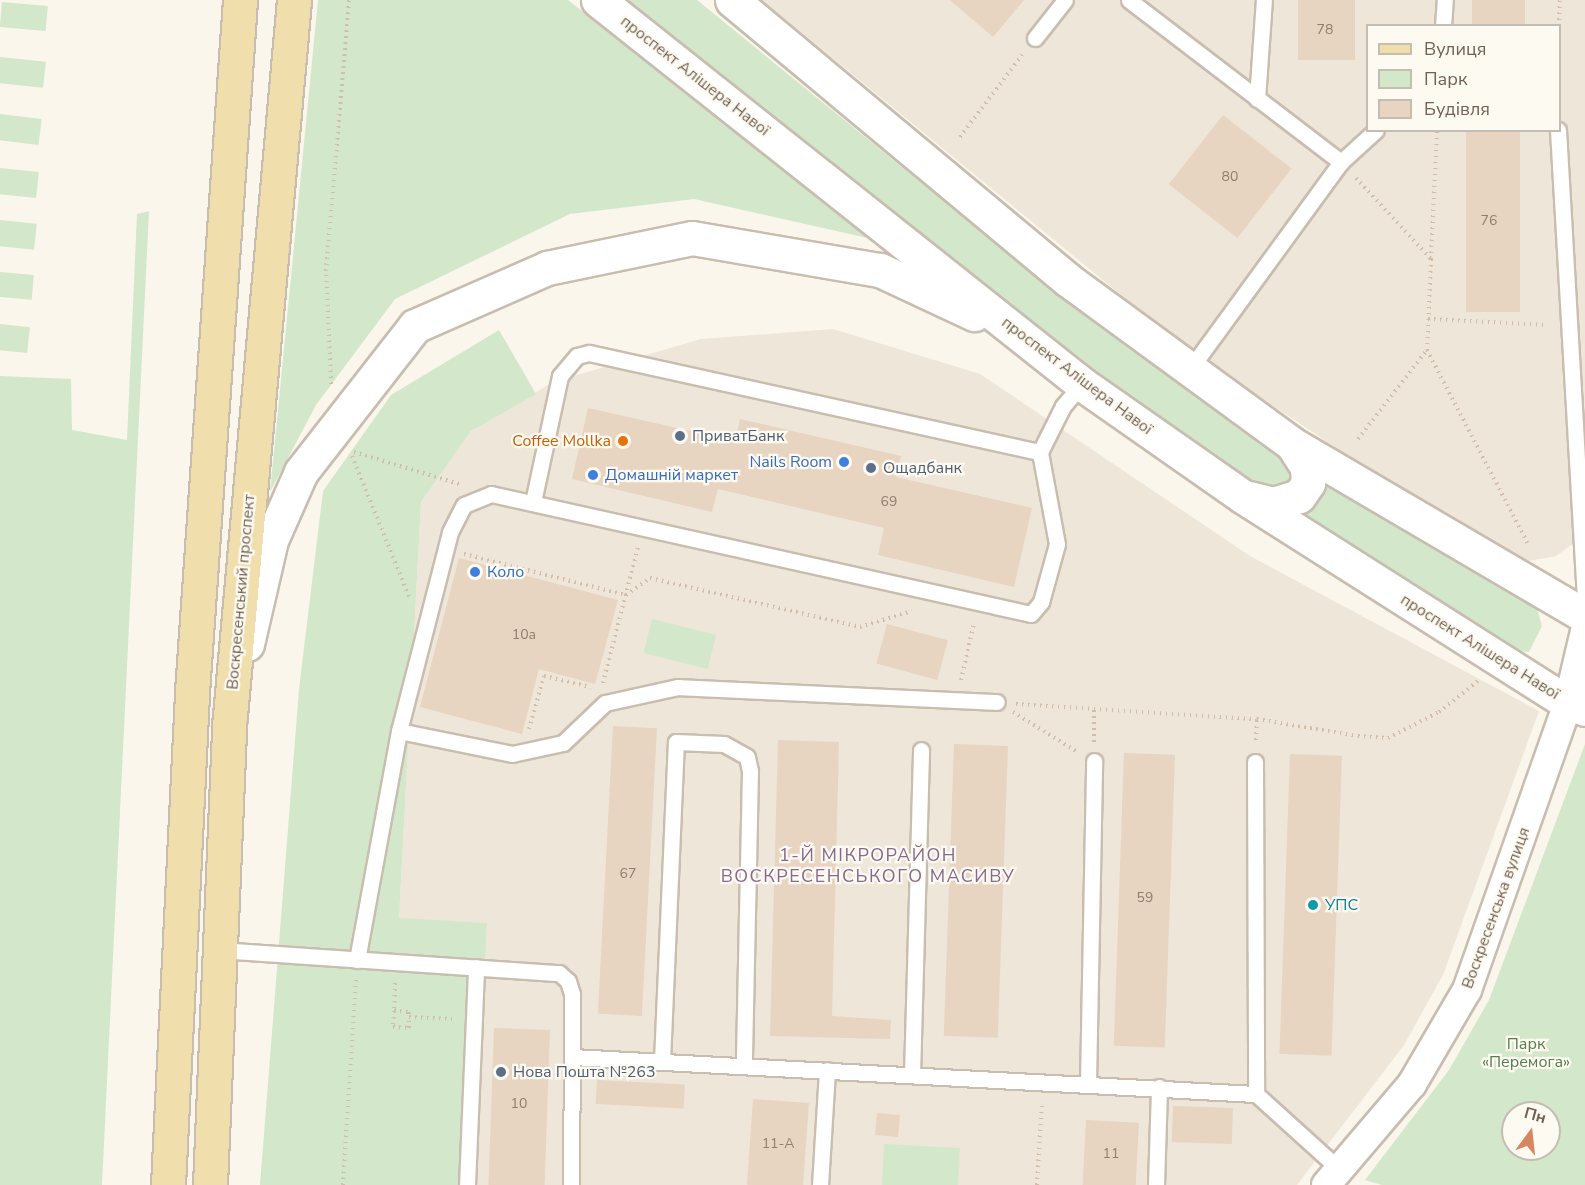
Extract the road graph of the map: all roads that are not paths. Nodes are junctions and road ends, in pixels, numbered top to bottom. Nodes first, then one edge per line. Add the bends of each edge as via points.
1 (240, 0) edge
2 (294, 0) edge
3 (598, 0) edge
4 (732, 0) edge
5 (1065, 0) edge
6 (1130, 0) edge
7 (1264, 0) edge
8 (1445, 0) edge
9 (1443, 24) edge
10 (1035, 38) road end
11 (1257, 99) junction
12 (1374, 132) edge
13 (1558, 132) edge
14 (1341, 162) junction
15 (1022, 336) junction
16 (1190, 369) junction
17 (1082, 384) junction
18 (1292, 444) junction
19 (1040, 452) junction
20 (1242, 496) junction
21 (533, 502) junction
22 (1585, 593) edge
23 (1585, 616) edge
24 (1585, 631) edge
25 (998, 702) road end
26 (1577, 706) edge
27 (230, 716) junction
28 (399, 731) junction
29 (921, 750) dead end
30 (1094, 761) road end
31 (1255, 762) dead end
32 (219, 950) junction
33 (357, 960) junction
34 (476, 967) junction
35 (572, 1056) junction
36 (663, 1061) junction
37 (744, 1066) junction
38 (827, 1070) junction
39 (912, 1074) junction
40 (1088, 1083) junction
41 (1159, 1087) junction
42 (1256, 1094) junction
43 (1332, 1177) edge
44 (168, 1185) edge
45 (210, 1185) edge
46 (467, 1185) edge
47 (570, 1185) edge
48 (820, 1185) edge
49 (1156, 1185) edge

1 - 44 main road via 192,692
2 - 27 main road, Воскресенський проспект
3 - 15 street, проспект Алішера Навої
4 - 16 street via 1068,280
5 - 10 lane
6 - 11 lane
7 - 11 lane
8 - 9 lane
11 - 14 lane
12 - 14 lane
13 - 22 lane
14 - 16 lane
15 - 17 street, проспект Алішера Навої
15 - 27 street via 880,270 692,238 547,268 415,326 334,424 301,472 271,540
16 - 18 street
17 - 19 lane via 1063,406
17 - 20 street, проспект Алішера Навої
18 - 20 street via 1308,468 1308,483 1299,496 1274,504
18 - 23 street
19 - 21 lane via 589,353 577,356 560,376
19 - 21 lane via 1057,544 1041,602 1037,609 1024,615
20 - 26 street, проспект Алішера Навої
21 - 28 lane via 491,494 464,505 456,517
24 - 26 street, Воскресенська вулиця
25 - 28 lane via 678,687 605,703 563,743 512,754
26 - 43 street, Воскресенська вулиця via 1467,990 1412,1084
27 - 32 main road, Воскресенський проспект
28 - 33 lane
29 - 39 lane
30 - 40 lane
31 - 42 lane
32 - 33 lane
32 - 45 main road, Воскресенський проспект
33 - 34 lane
34 - 35 lane via 546,970 559,973 568,981 572,994
34 - 46 lane
35 - 36 lane
35 - 47 lane
36 - 37 lane
36 - 37 lane via 676,742 724,744 747,757 750,771
37 - 38 lane
38 - 39 lane
38 - 48 lane
39 - 40 lane
40 - 41 lane
41 - 42 lane
41 - 49 lane
42 - 43 lane

